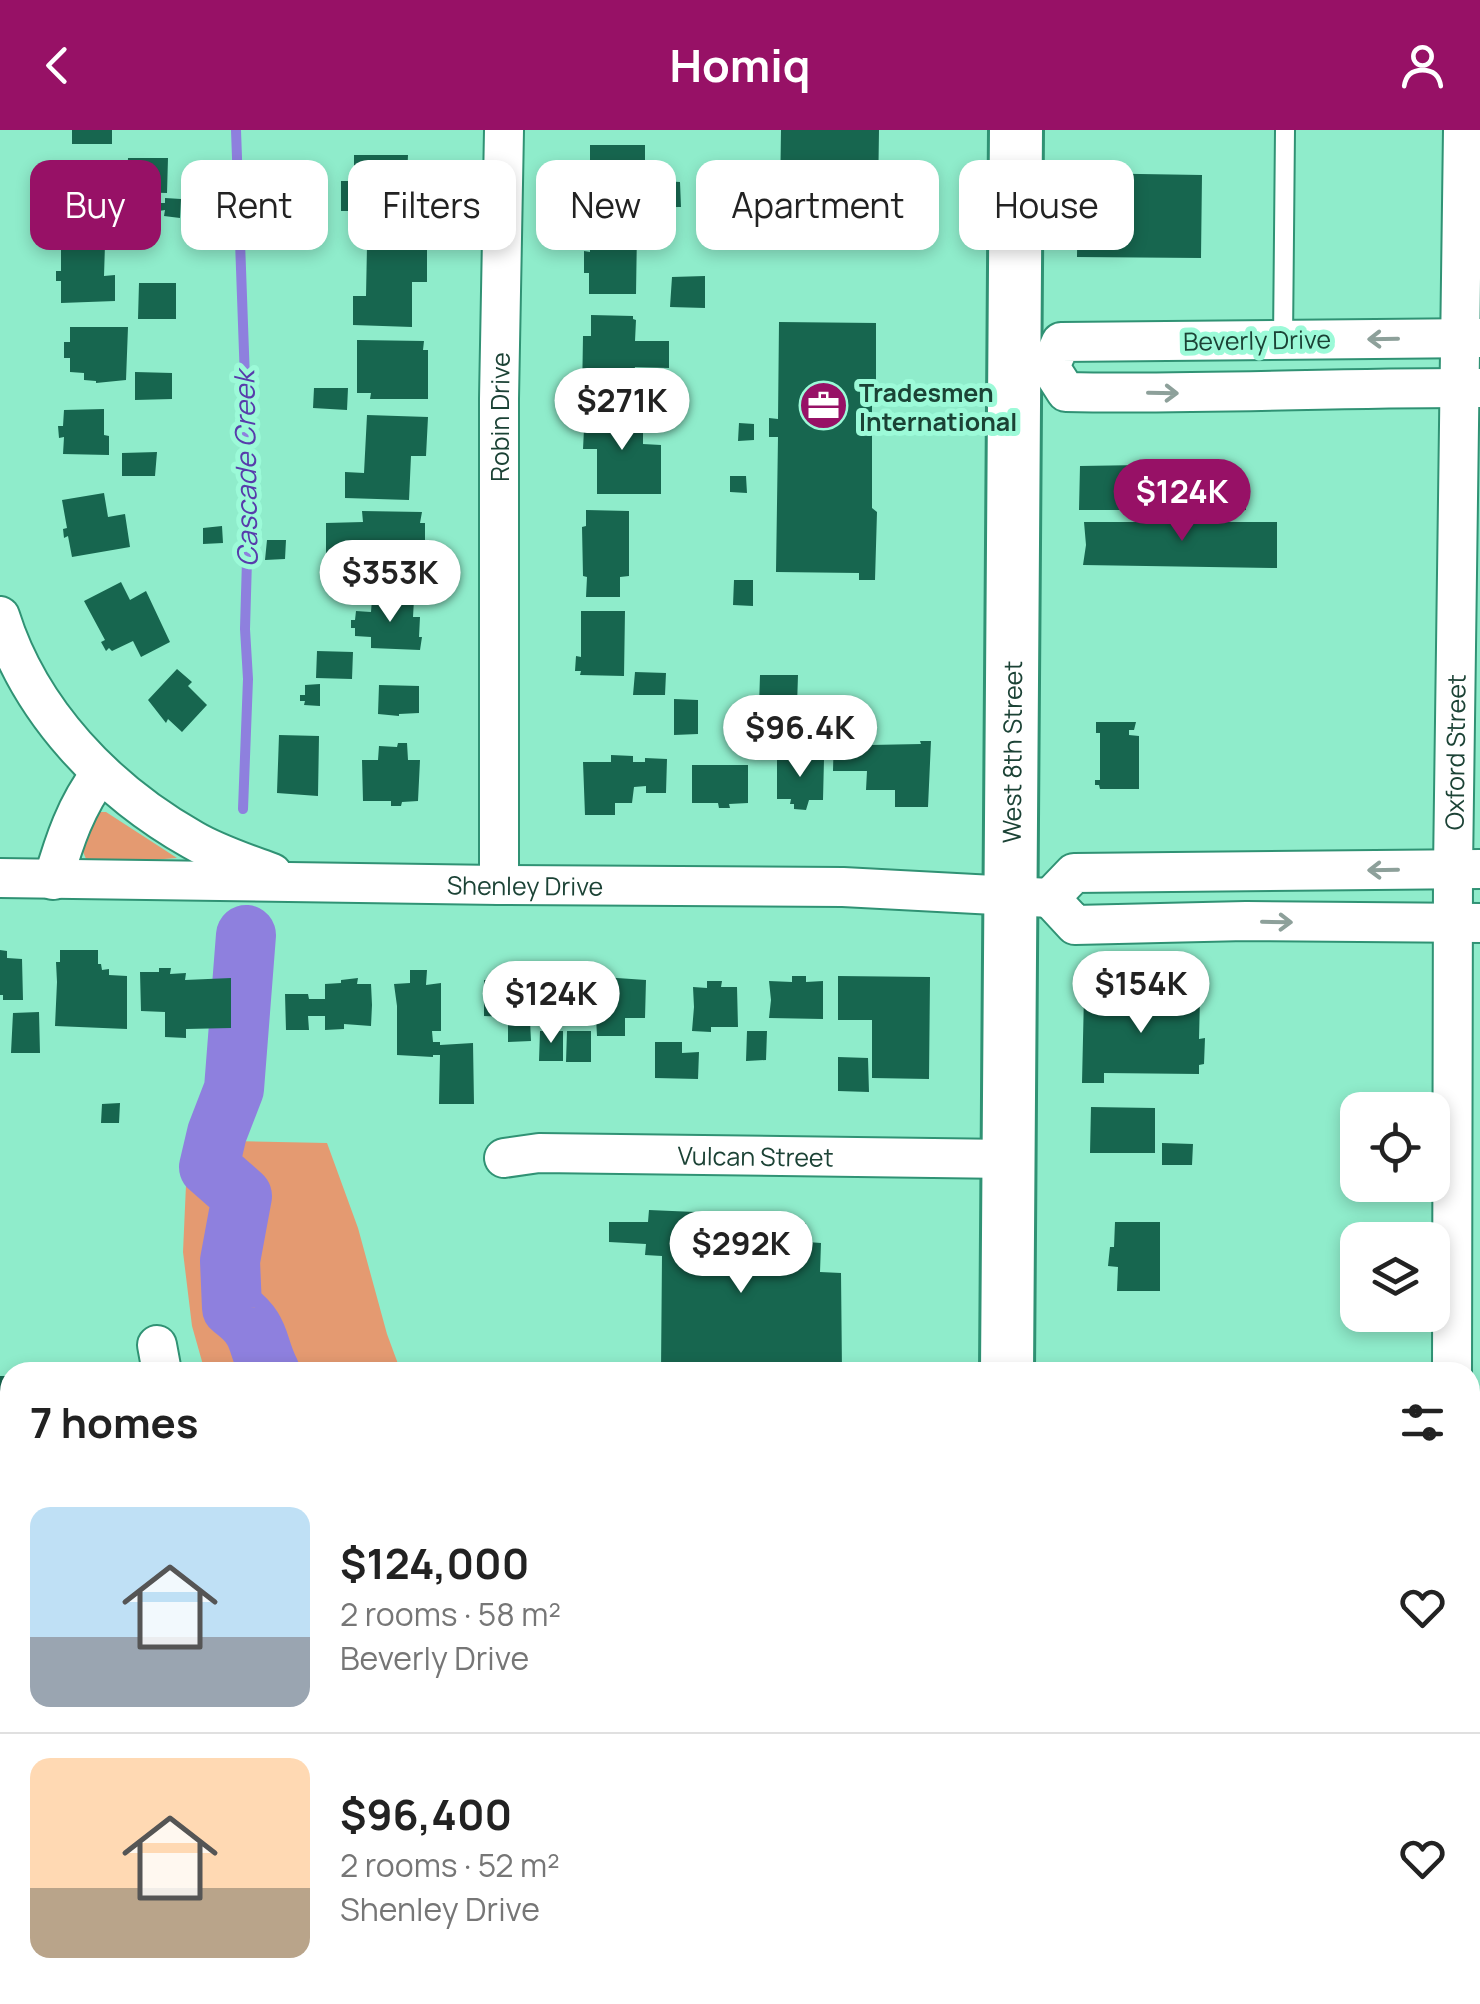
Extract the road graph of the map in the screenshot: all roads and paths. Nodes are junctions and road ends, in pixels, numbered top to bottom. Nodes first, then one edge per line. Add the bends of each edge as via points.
1 (504, 130) edge
2 (1016, 130) edge
3 (1285, 130) edge
4 (1463, 130) edge
5 (1470, 338) edge
6 (1284, 340) junction
7 (1032, 366) junction
8 (1470, 388) edge
9 (0, 616) edge
10 (101, 773) junction
11 (1466, 869) edge
12 (0, 878) edge
13 (54, 880) junction
14 (292, 880) junction
15 (499, 885) junction
16 (1030, 897) junction
17 (1466, 924) edge
18 (504, 1158) dead end
19 (1009, 1158) junction
20 (1007, 1362) edge
21 (1452, 1362) edge

1 - 15 street, Robin Drive
2 - 7 main road, West 8th Street
3 - 6 lane
4 - 5 street, Oxford Street
5 -> 6 street, Beverly Drive
5 - 8 street, Oxford Street
6 - 7 street, Beverly Drive via 1060,342
7 -> 8 street, Beverly Drive via 1066,392
7 - 16 main road, West 8th Street
8 - 11 street, Oxford Street
9 - 10 street via 18,665 62,731
10 - 13 street via 75,816
10 - 14 street via 195,842
11 -> 16 street via 1074,873
11 - 17 street, Oxford Street
12 - 13 street, Shenley Drive
13 - 14 street, Shenley Drive
14 - 15 street, Shenley Drive
15 - 16 street, Shenley Drive via 843,887
16 -> 17 street via 1075,925
16 - 19 main road, West 8th Street
17 - 21 street, Oxford Street
18 - 19 street, Vulcan Street
19 - 20 main road, West 8th Street

